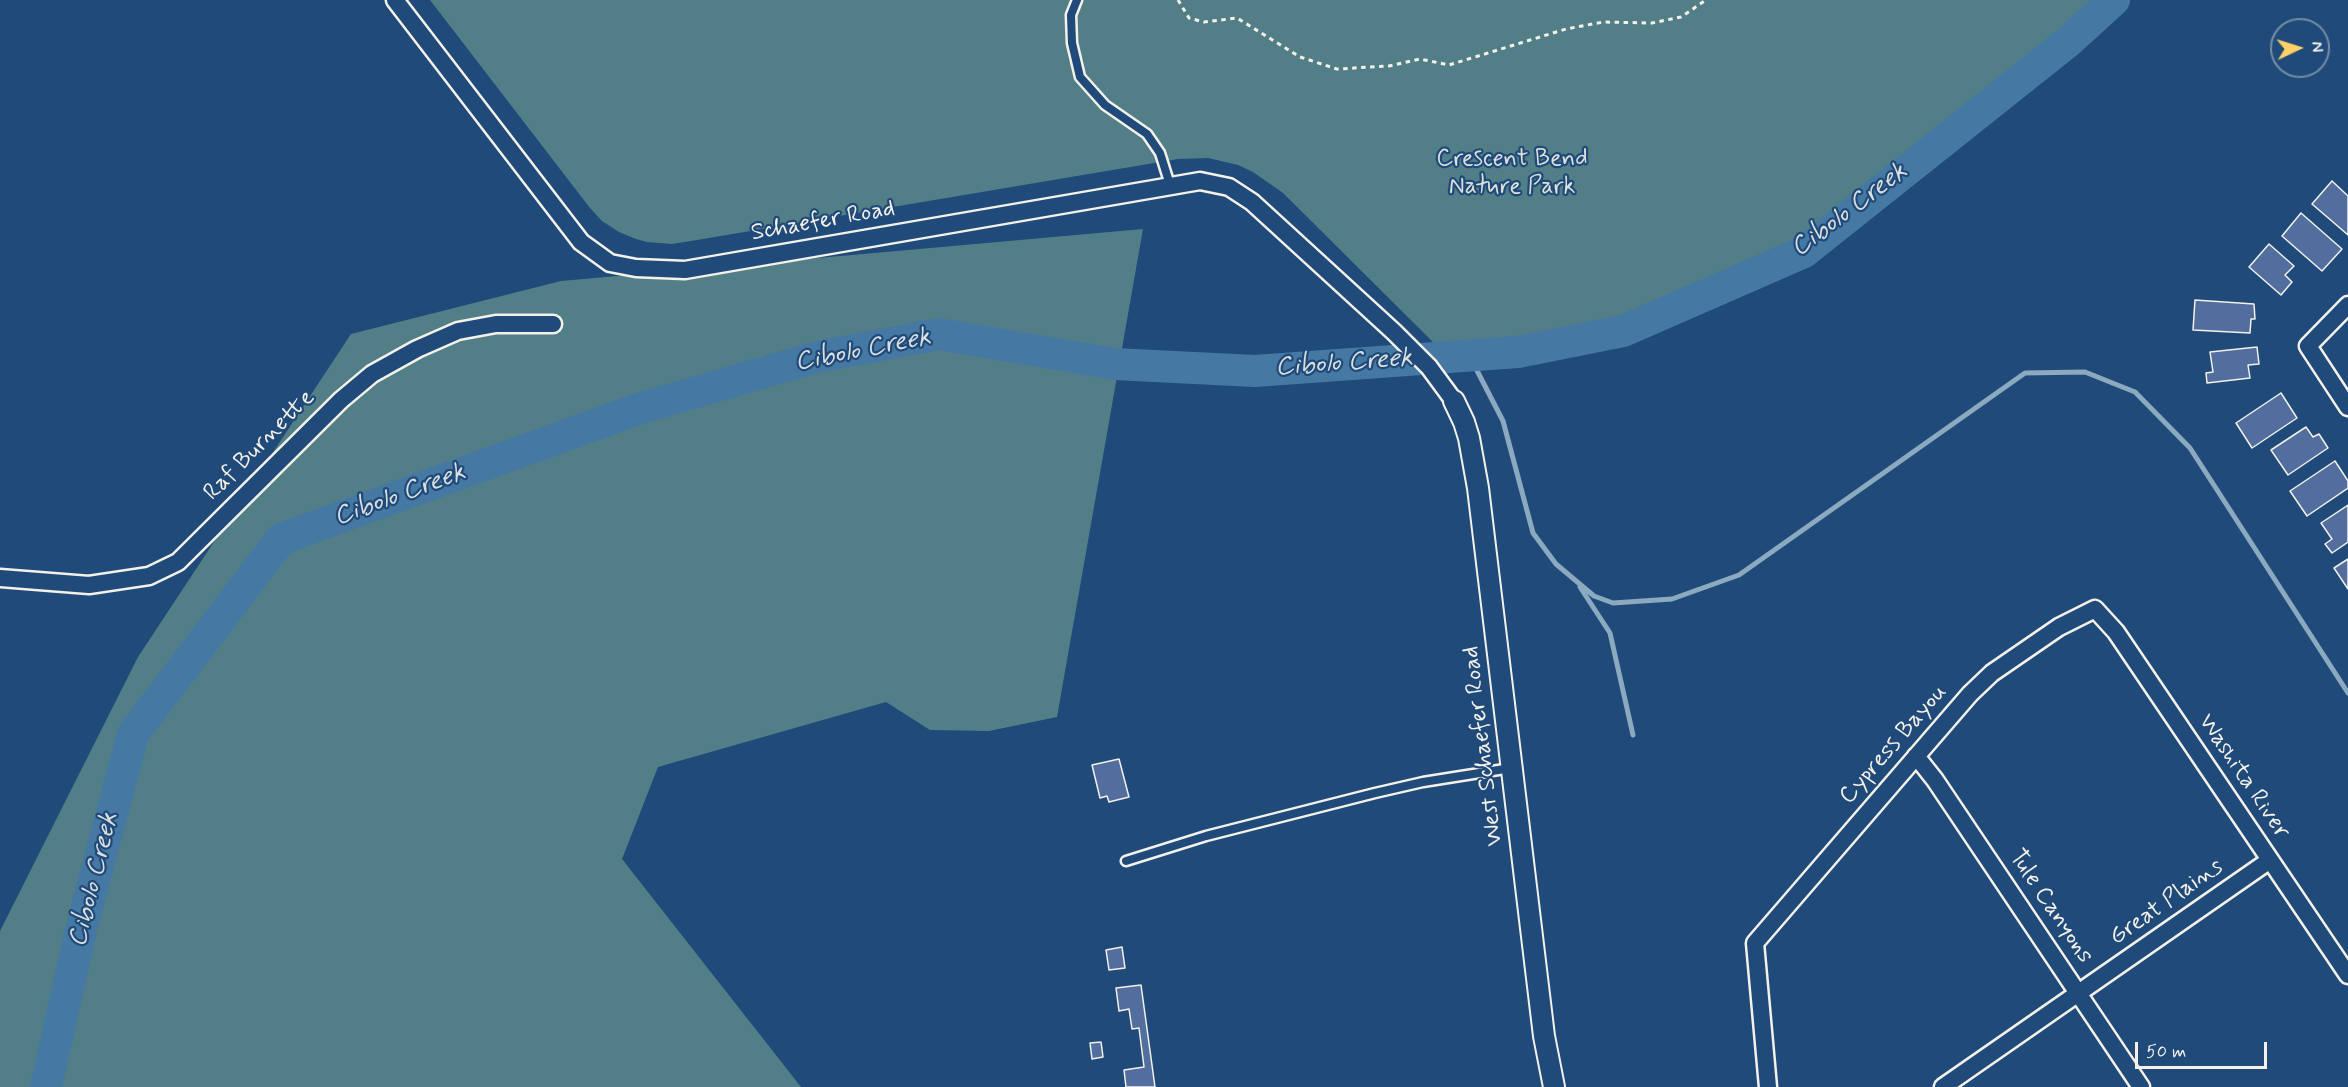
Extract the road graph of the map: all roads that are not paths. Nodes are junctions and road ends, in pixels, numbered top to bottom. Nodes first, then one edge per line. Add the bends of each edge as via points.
1 (395, 0) edge
2 (1077, 0) edge
3 (1170, 188) junction
4 (2348, 304) edge
5 (553, 324) dead end
6 (1454, 401) joint
7 (2348, 407) edge
8 (0, 578) edge
9 (2095, 609) joint
10 (1916, 756) junction
11 (1512, 768) junction
12 (2270, 860) junction
13 (1126, 861) dead end
14 (2348, 975) edge
15 (2079, 993) junction
16 (1554, 1087) edge
17 (1768, 1087) edge
18 (1943, 1087) edge
19 (2142, 1087) edge

1 - 3 street, Schaefer Road via 580,242 610,263 685,270
2 - 3 lane via 1071,15 1072,43 1080,77 1105,105 1147,134 1160,153
3 - 6 street, Schaefer Road via 1200,181 1228,187 1252,202 1430,367
4 - 7 street via 2308,346
5 - 8 street, Raf Burnette via 496,324 458,331 372,374 178,562 149,576 89,585
6 - 11 street, West Schaefer Road via 1473,455
9 - 10 street, Cypress Bayou via 2059,627 1992,673
9 - 12 street, Washita River via 2116,632
10 - 15 street, Tule Canyons
10 - 17 street, Cypress Bayou via 1755,943
11 - 13 lane via 1375,793 1206,836
11 - 16 street, West Schaefer Road via 1544,1036
12 - 14 street, Washita River
12 - 15 street, Great Plains
15 - 18 street, Great Plains
15 - 19 street, Tule Canyons

